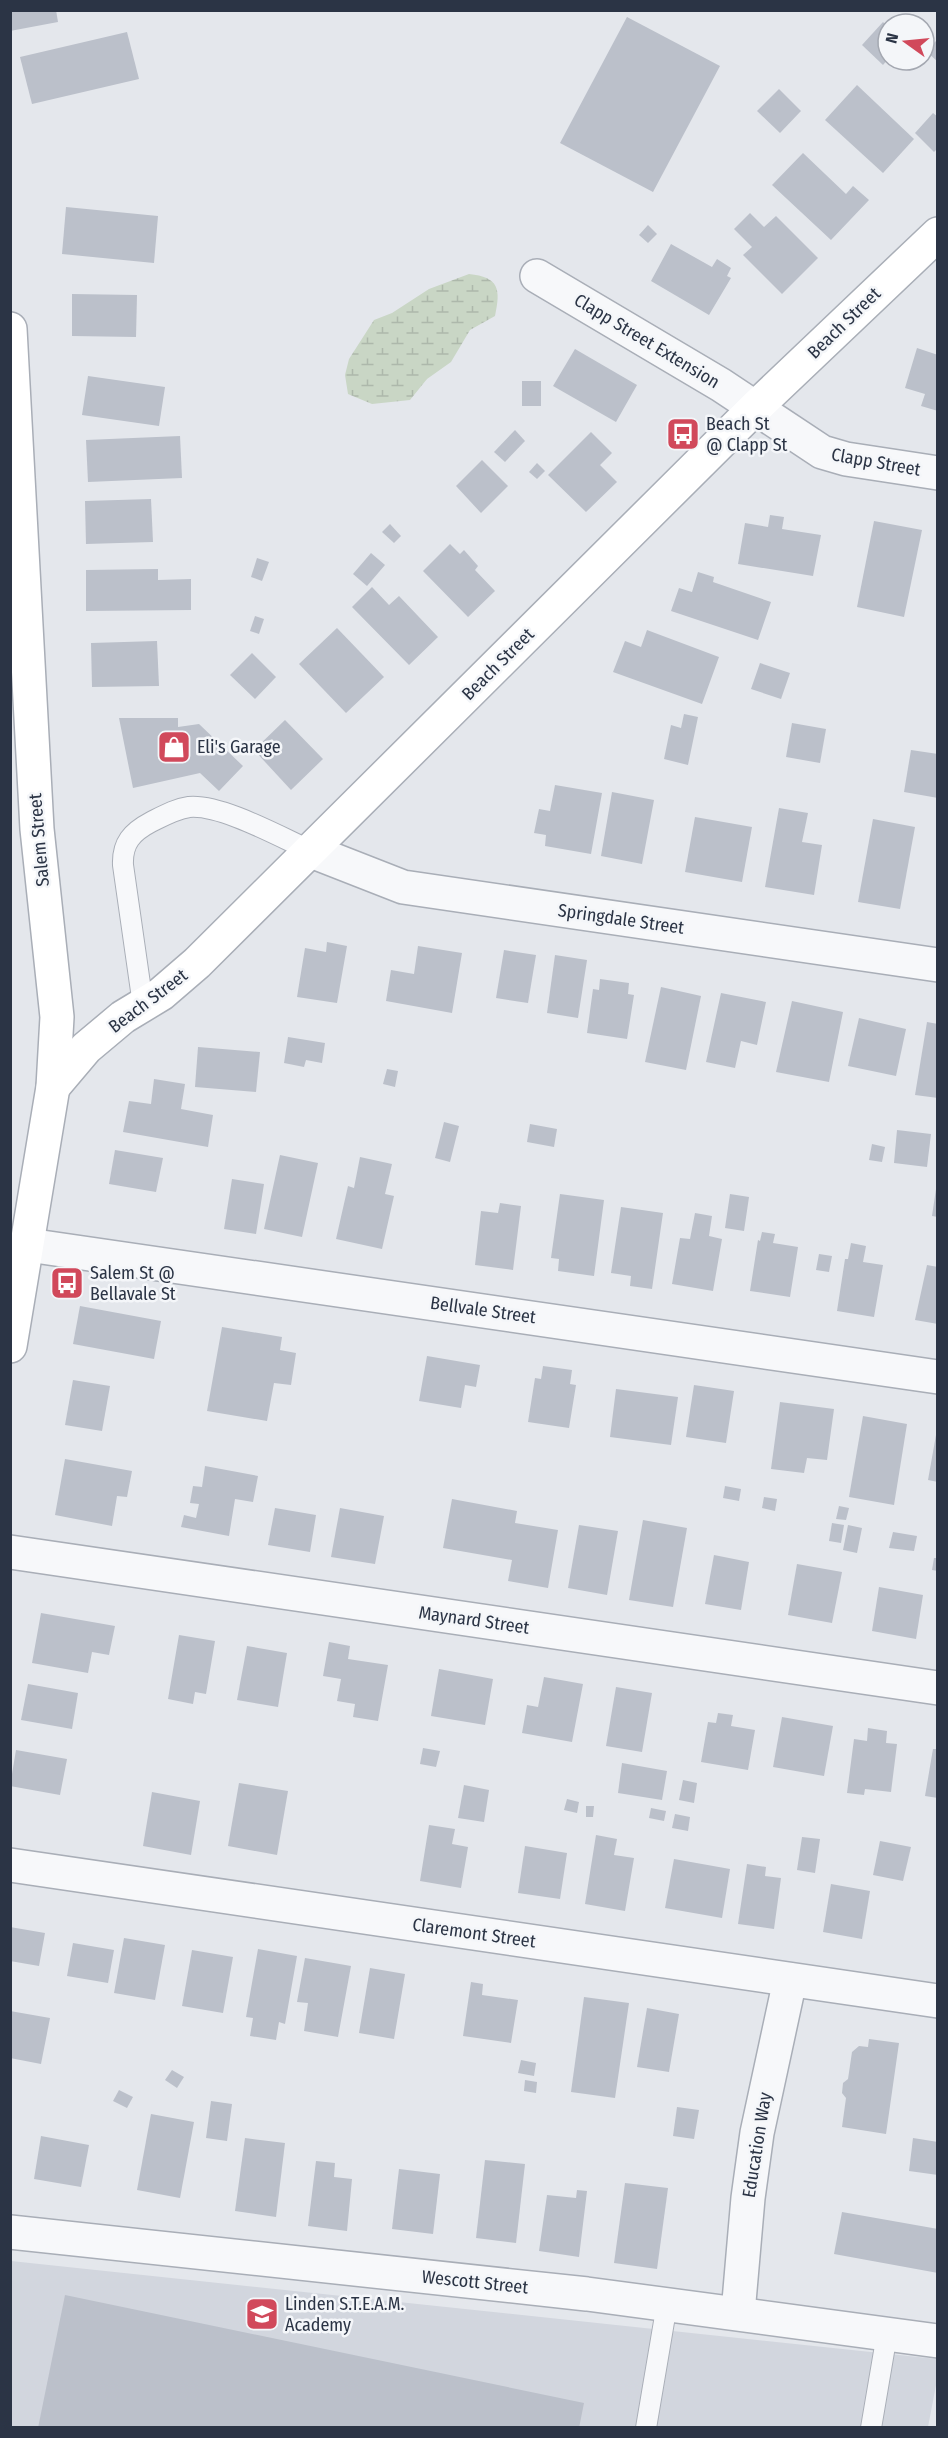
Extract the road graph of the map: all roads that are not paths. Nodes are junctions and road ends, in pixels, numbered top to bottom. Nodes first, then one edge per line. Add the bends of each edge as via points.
1 (938, 234) edge
2 (537, 276) dead end
3 (10, 329) edge
4 (756, 407) junction
5 (938, 473) edge
6 (311, 851) junction
7 (938, 964) edge
8 (143, 1005) junction
9 (53, 1087) junction
10 (28, 1245) junction
11 (10, 1346) edge
12 (938, 1377) edge
13 (10, 1552) edge
14 (938, 1688) edge
15 (10, 1865) edge
16 (790, 1980) junction
17 (938, 2001) edge
18 (10, 2232) edge
19 (667, 2304) junction
20 (738, 2313) junction
21 (887, 2334) junction
22 (938, 2341) edge
23 (646, 2427) edge
24 (871, 2427) edge

1 - 4 main road, Beach Street
2 - 4 street, Clapp Street Extension
3 - 9 main road, Salem Street via 37,829 57,1017
4 - 5 street, Clapp Street via 830,455
4 - 6 main road, Beach Street
6 - 7 street, Springdale Street via 407,888
6 - 8 main road, Beach Street via 197,963
6 - 8 lane via 200,807 178,809 137,830 125,845 123,865
8 - 9 main road, Beach Street via 86,1048
9 - 10 main road, Salem Street
10 - 11 main road, Salem Street
10 - 12 street, Bellvale Street
13 - 14 street, Maynard Street
15 - 16 street, Claremont Street
16 - 17 street, Claremont Street
16 - 20 street, Education Way via 757,2133
18 - 19 street, Wescott Street
19 - 20 street, Wescott Street
19 - 23 lane
20 - 21 street, Wescott Street
21 - 22 street, Wescott Street
21 - 24 lane

